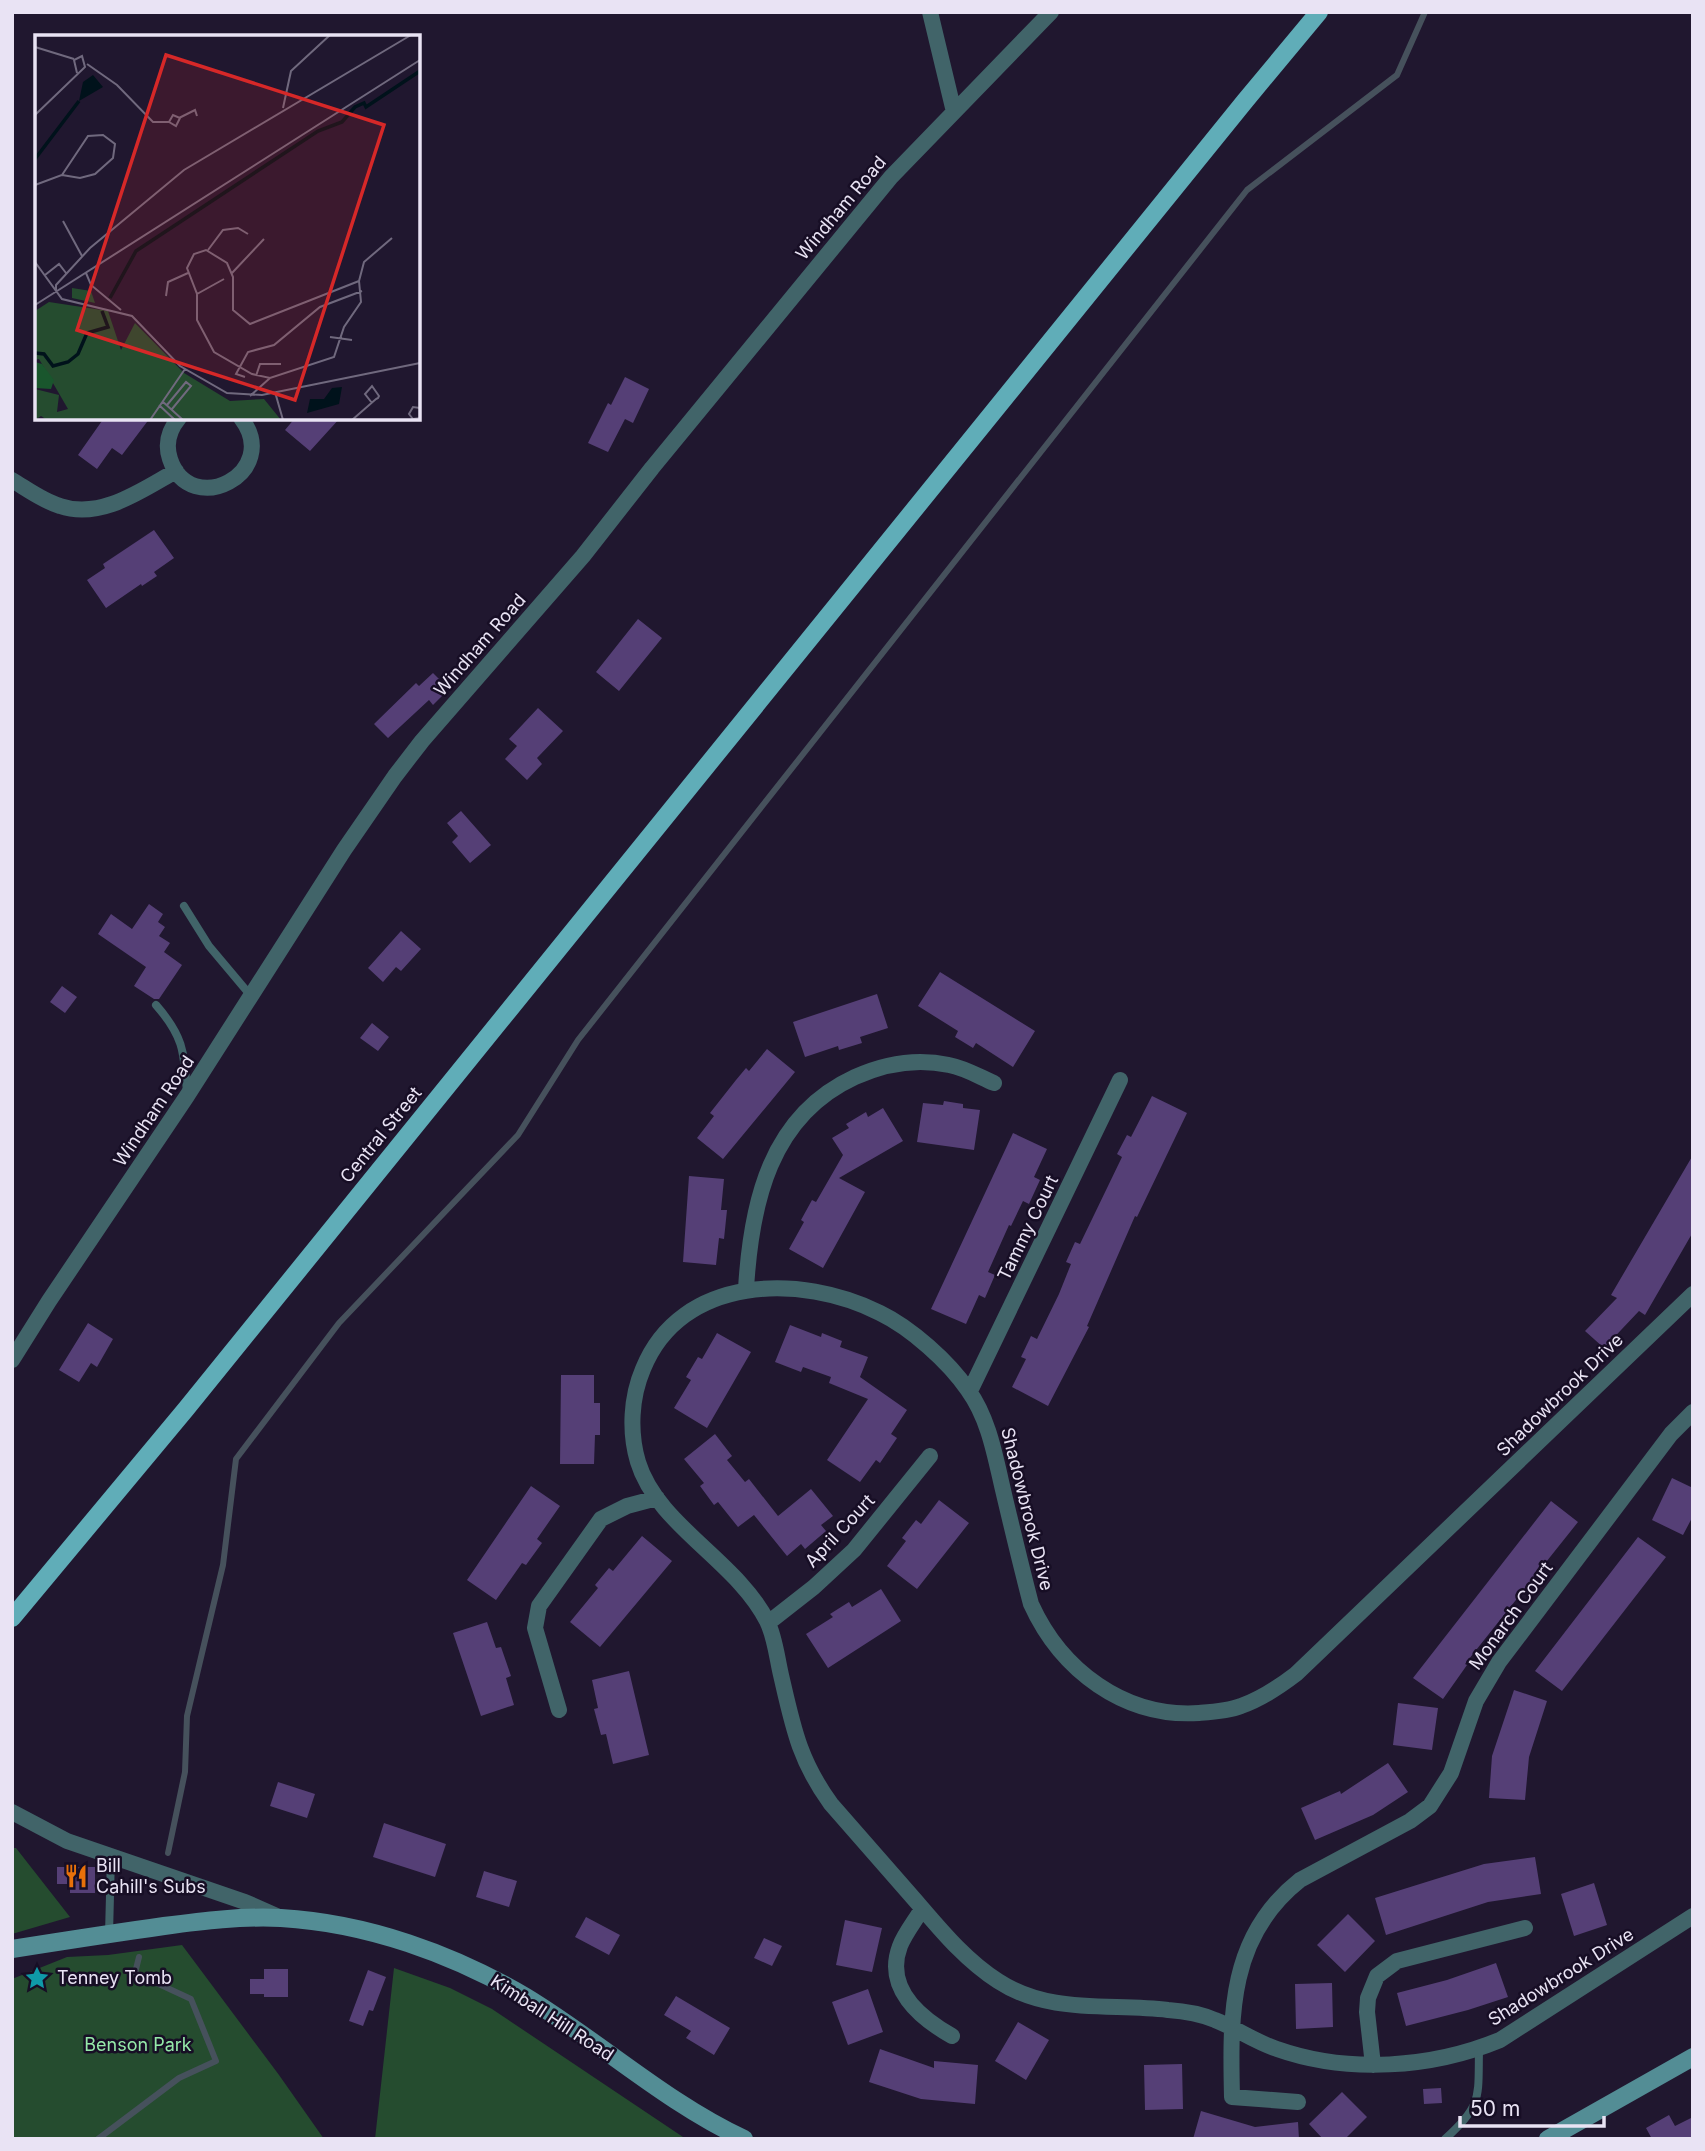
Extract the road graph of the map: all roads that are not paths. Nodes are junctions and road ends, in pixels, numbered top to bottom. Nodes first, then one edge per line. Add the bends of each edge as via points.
1 (930, 12) edge
2 (1051, 12) edge
3 (1319, 12) edge
4 (954, 112) junction
5 (178, 420) edge
6 (242, 420) edge
7 (176, 471) junction
8 (12, 480) edge
9 (184, 906) dead end
10 (251, 996) junction
11 (156, 1005) dead end
12 (1120, 1080) dead end
13 (995, 1083) dead end
14 (187, 1096) junction
15 (746, 1289) junction
16 (1693, 1294) edge
17 (12, 1360) edge
18 (970, 1391) junction
19 (1693, 1412) edge
20 (930, 1456) dead end
21 (657, 1498) junction
22 (12, 1618) edge
23 (768, 1623) junction
24 (559, 1710) dead end
25 (12, 1811) edge
26 (111, 1854) junction
27 (922, 1909) junction
28 (1693, 1916) edge
29 (281, 1918) junction
30 (1525, 1928) dead end
31 (109, 1934) junction
32 (12, 1949) edge
33 (1231, 2028) junction
34 (952, 2036) dead end
35 (1479, 2049) junction
36 (1693, 2057) edge
37 (1373, 2065) junction
38 (1297, 2102) dead end
39 (1550, 2138) edge
40 (744, 2139) edge
41 (1445, 2139) edge

1 - 4 street
2 - 4 street, Windham Road
3 - 22 main road, Central Street
4 - 10 street, Windham Road via 891,177 583,556 422,741 344,850
5 - 7 street via 168,446
6 - 7 street via 251,450 237,477 209,488 194,485
7 - 8 street via 130,496 89,510 56,505
9 - 10 lane via 209,946
10 - 14 street, Windham Road
11 - 14 lane via 182,1045
12 - 18 street, Tammy Court
13 - 15 street via 951,1065 907,1061 855,1077 808,1107 781,1144 757,1202
14 - 17 street, Windham Road
15 - 18 street, Shadowbrook Drive via 828,1295 882,1314 910,1332
15 - 21 street, Shadowbrook Drive via 717,1297 681,1317 645,1362 635,1395 633,1431 639,1465
16 - 18 street, Shadowbrook Drive via 1296,1674 1259,1698 1213,1712 1145,1709 1084,1676 1059,1651 1031,1604 993,1446
19 - 33 street, Monarch Court via 1671,1434 1499,1662 1476,1701 1451,1773 1430,1806 1300,1880 1273,1905 1243,1958
20 - 23 street, April Court via 854,1550
21 - 23 street, Shadowbrook Drive via 741,1583
21 - 24 street via 601,1519 539,1606 534,1628
23 - 27 street, Shadowbrook Drive via 794,1734 813,1780
25 - 26 street via 67,1841
26 - 29 street
26 - 31 lane
27 - 33 street, Shadowbrook Drive via 981,1970 1023,1994 1076,2007 1168,2010 1213,2019
27 - 34 street via 901,1942 897,1971 907,2000 917,2012
28 - 35 street, Shadowbrook Drive via 1517,2030
29 - 31 street, Kimball Hill Road via 229,1919
29 - 40 street, Kimball Hill Road via 361,1930 446,1956 486,1975
30 - 37 street via 1397,1961 1377,1976 1367,2012
31 - 32 street, Kimball Hill Road
33 - 37 street, Shadowbrook Drive via 1300,2056
33 - 38 street, Monarch Court via 1232,2097
35 - 37 street, Shadowbrook Drive
35 - 41 lane via 1473,2110
36 - 39 street

